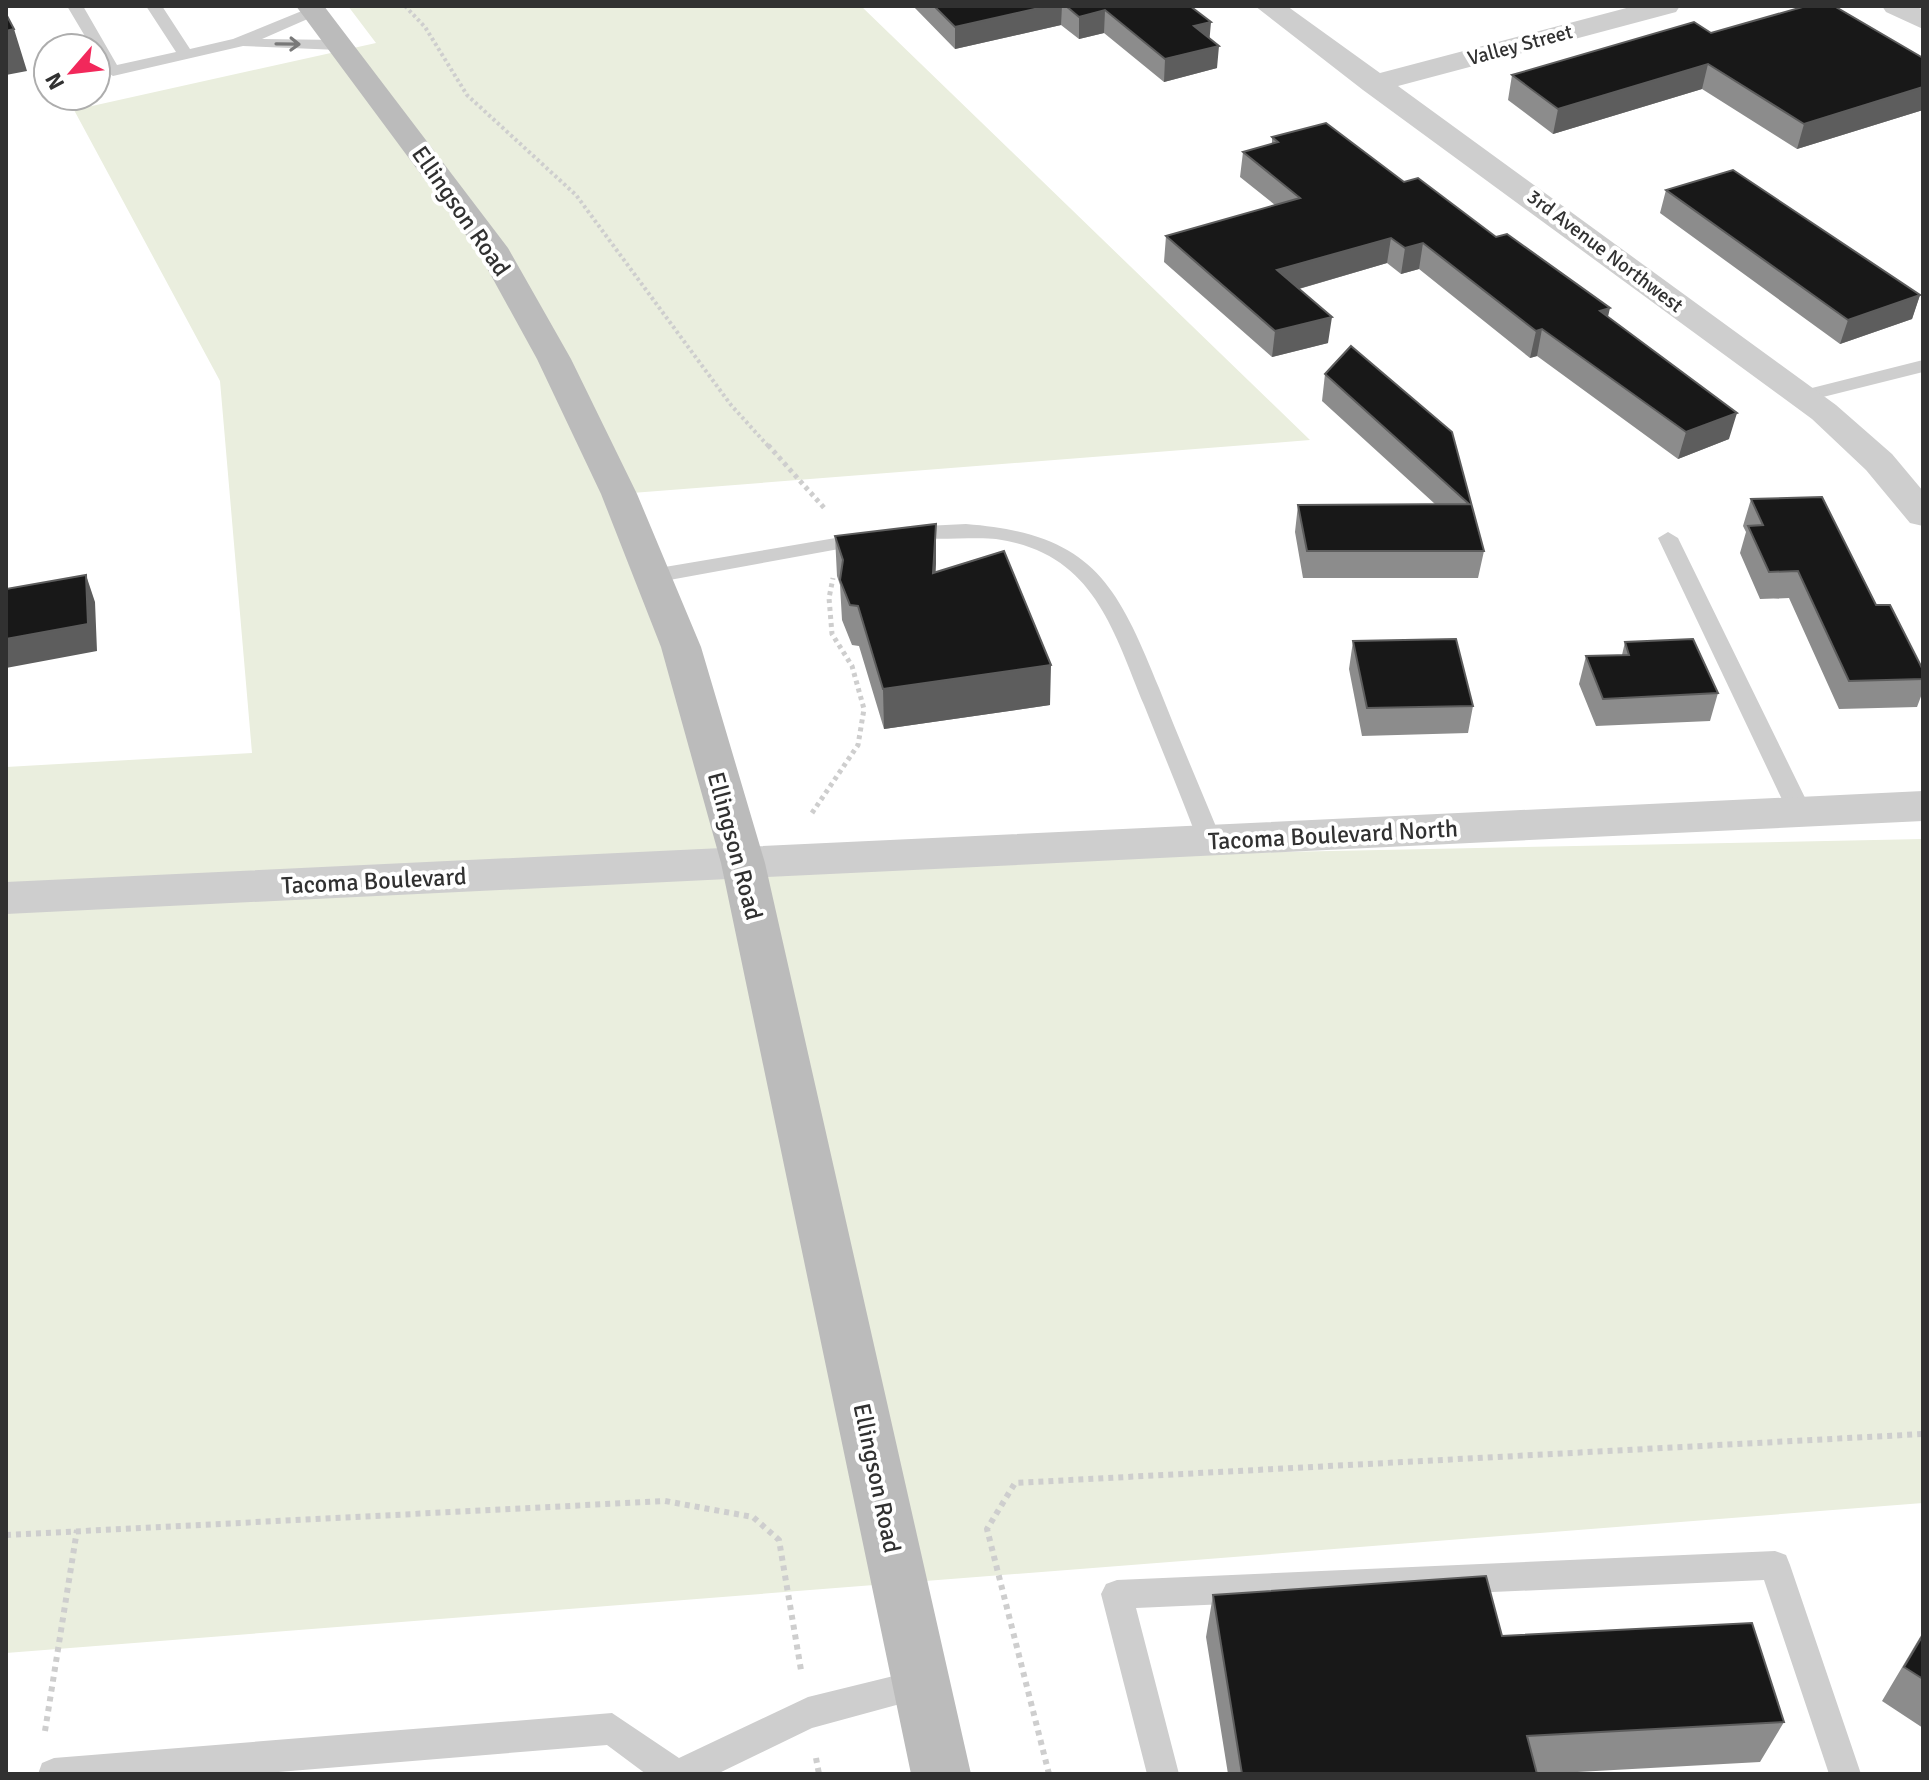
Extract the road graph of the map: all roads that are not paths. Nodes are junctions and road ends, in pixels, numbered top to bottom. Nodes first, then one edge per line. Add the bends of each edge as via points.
1 (75, 6) edge
2 (154, 6) edge
3 (1269, 6) edge
4 (1666, 6) edge
5 (1896, 6) edge
6 (321, 21) edge
7 (1923, 21) edge
8 (238, 43) junction
9 (186, 55) junction
10 (1373, 84) junction
11 (1923, 366) edge
12 (1803, 396) junction
13 (1923, 515) edge
14 (1668, 538) dead end
15 (653, 576) junction
16 (1923, 806) edge
17 (1800, 812) junction
18 (1210, 841) junction
19 (743, 863) junction
20 (6, 898) edge
21 (922, 1684) junction
22 (54, 1773) edge
23 (673, 1774) edge
24 (682, 1774) edge
25 (941, 1774) edge
26 (1163, 1774) edge
27 (1845, 1774) edge

1 - 9 lane via 113,71
2 - 9 lane
3 - 10 street, 3rd Avenue Northwest
4 - 10 street, Valley Street
5 - 7 street
8 -> 6 lane
6 - 8 lane
6 - 15 main road, Ellingson Road via 492,248 554,359
8 - 9 lane
10 - 12 street, 3rd Avenue Northwest
11 - 12 lane
12 - 13 street, 3rd Avenue Northwest via 1879,462
14 - 17 lane
15 - 18 lane via 958,527 1020,535 1063,555 1089,575 1116,610
15 - 19 main road, Ellingson Road via 681,647
16 - 17 street, Tacoma Boulevard North
17 - 18 street, Tacoma Boulevard North
18 - 19 street, Tacoma Boulevard North
19 - 20 street, Tacoma Boulevard
19 - 21 main road, Ellingson Road
21 - 24 lane via 808,1713
21 - 25 main road, Ellingson Road
22 - 23 lane via 612,1729
26 - 27 lane via 1117,1594 1775,1565

